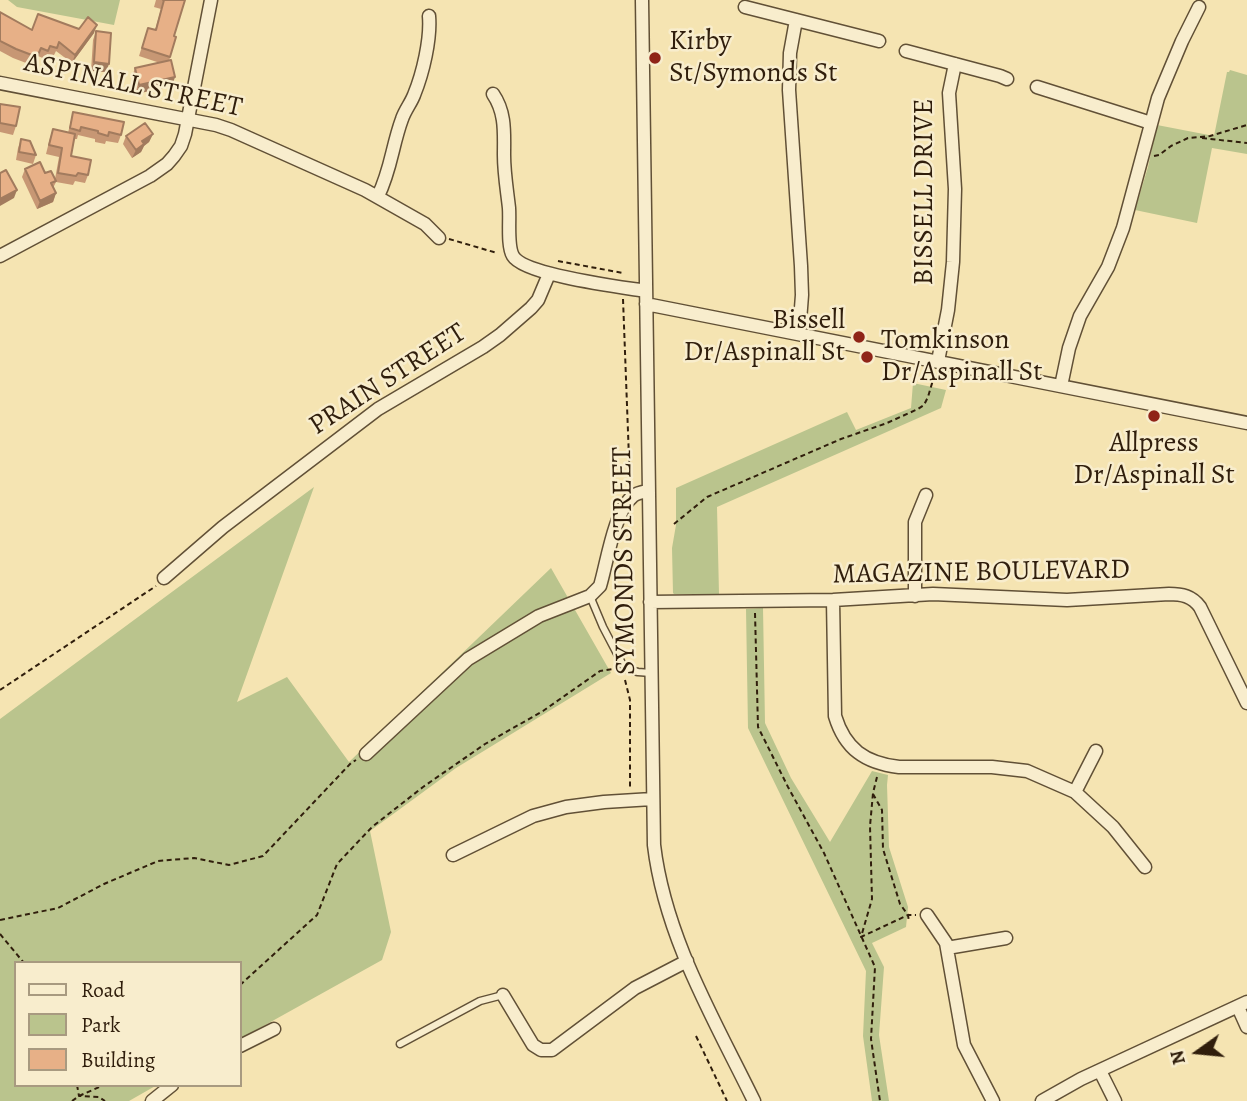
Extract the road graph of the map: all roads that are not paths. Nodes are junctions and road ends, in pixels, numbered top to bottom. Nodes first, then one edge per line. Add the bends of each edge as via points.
1 (211, 0) edge
2 (642, 0) edge
3 (745, 7) dead end
4 (1199, 7) dead end
5 (429, 16) dead end
6 (796, 20) junction
7 (879, 41) dead end
8 (906, 51) dead end
9 (955, 64) junction
10 (1007, 79) dead end
11 (0, 83) edge
12 (1037, 87) dead end
13 (493, 94) dead end
14 (188, 120) junction
15 (1151, 123) junction
16 (378, 196) junction
17 (439, 238) road end
18 (0, 256) edge
19 (549, 274) junction
20 (646, 298) junction
21 (799, 334) junction
22 (938, 362) junction
23 (1061, 386) junction
24 (1247, 423) edge
25 (648, 491) junction
26 (926, 495) dead end
27 (164, 578) road end
28 (590, 596) junction
29 (915, 596) junction
30 (833, 600) junction
31 (650, 602) junction
32 (651, 673) junction
33 (1247, 703) edge
34 (1096, 751) dead end
35 (366, 754) road end
36 (1075, 792) junction
37 (653, 799) junction
38 (453, 855) dead end
39 (1145, 867) dead end
40 (928, 915) road end
41 (1006, 938) dead end
42 (947, 948) junction
43 (687, 961) junction
44 (503, 995) joint
45 (1242, 1005) edge
46 (1247, 1027) edge
47 (274, 1029) dead end
48 (400, 1044) dead end
49 (242, 1045) edge
50 (1100, 1071) junction
51 (169, 1087) edge
52 (153, 1100) edge
53 (754, 1101) edge
54 (993, 1101) edge
55 (1042, 1101) edge
56 (1115, 1101) edge

1 - 14 street
2 - 20 street, SYMONDS STREET
3 - 6 street
4 - 15 street via 1162,87
5 - 16 street via 418,83 402,117
6 - 7 street
6 - 21 street via 789,90 801,267
8 - 9 street, BISSELL DRIVE
9 - 10 street, BISSELL DRIVE
9 - 22 street, BISSELL DRIVE via 949,93 955,189 953,262
11 - 14 street, ASPINALL STREET
12 - 15 street
13 - 19 street via 503,117 512,255
14 - 16 street, ASPINALL STREET via 246,135
14 - 18 street via 181,145 158,171
15 - 23 street via 1124,228 1080,316
16 - 17 street, ASPINALL STREET
19 - 20 street
19 - 27 street, PRAIN STREET via 538,300 500,335 378,409
20 - 21 street
20 - 25 street, SYMONDS STREET
21 - 22 street
22 - 23 street
23 - 24 street
25 - 28 street via 630,499 623,509 600,586
25 - 31 street, SYMONDS STREET
26 - 29 street via 915,522
28 - 32 lane via 625,669
28 - 35 street via 539,616 468,659
29 - 30 street, MAGAZINE BOULEVARD
29 - 33 street, MAGAZINE BOULEVARD via 1067,600 1182,594 1200,607
30 - 31 street, MAGAZINE BOULEVARD
30 - 36 street via 835,716 854,750 874,762 899,767 1027,771
31 - 32 street, SYMONDS STREET
32 - 37 street, SYMONDS STREET
34 - 36 street
36 - 39 street via 1113,827
37 - 38 street via 566,807 533,816
37 - 43 street, SYMONDS STREET via 661,887
40 - 42 street
41 - 42 street
42 - 54 street via 963,1040
43 - 44 street via 635,988 552,1050 533,1045
43 - 53 street, SYMONDS STREET
44 - 48 lane via 480,1001
45 - 46 street
45 - 50 street
47 - 49 street
50 - 55 street
50 - 56 street
51 - 52 street

